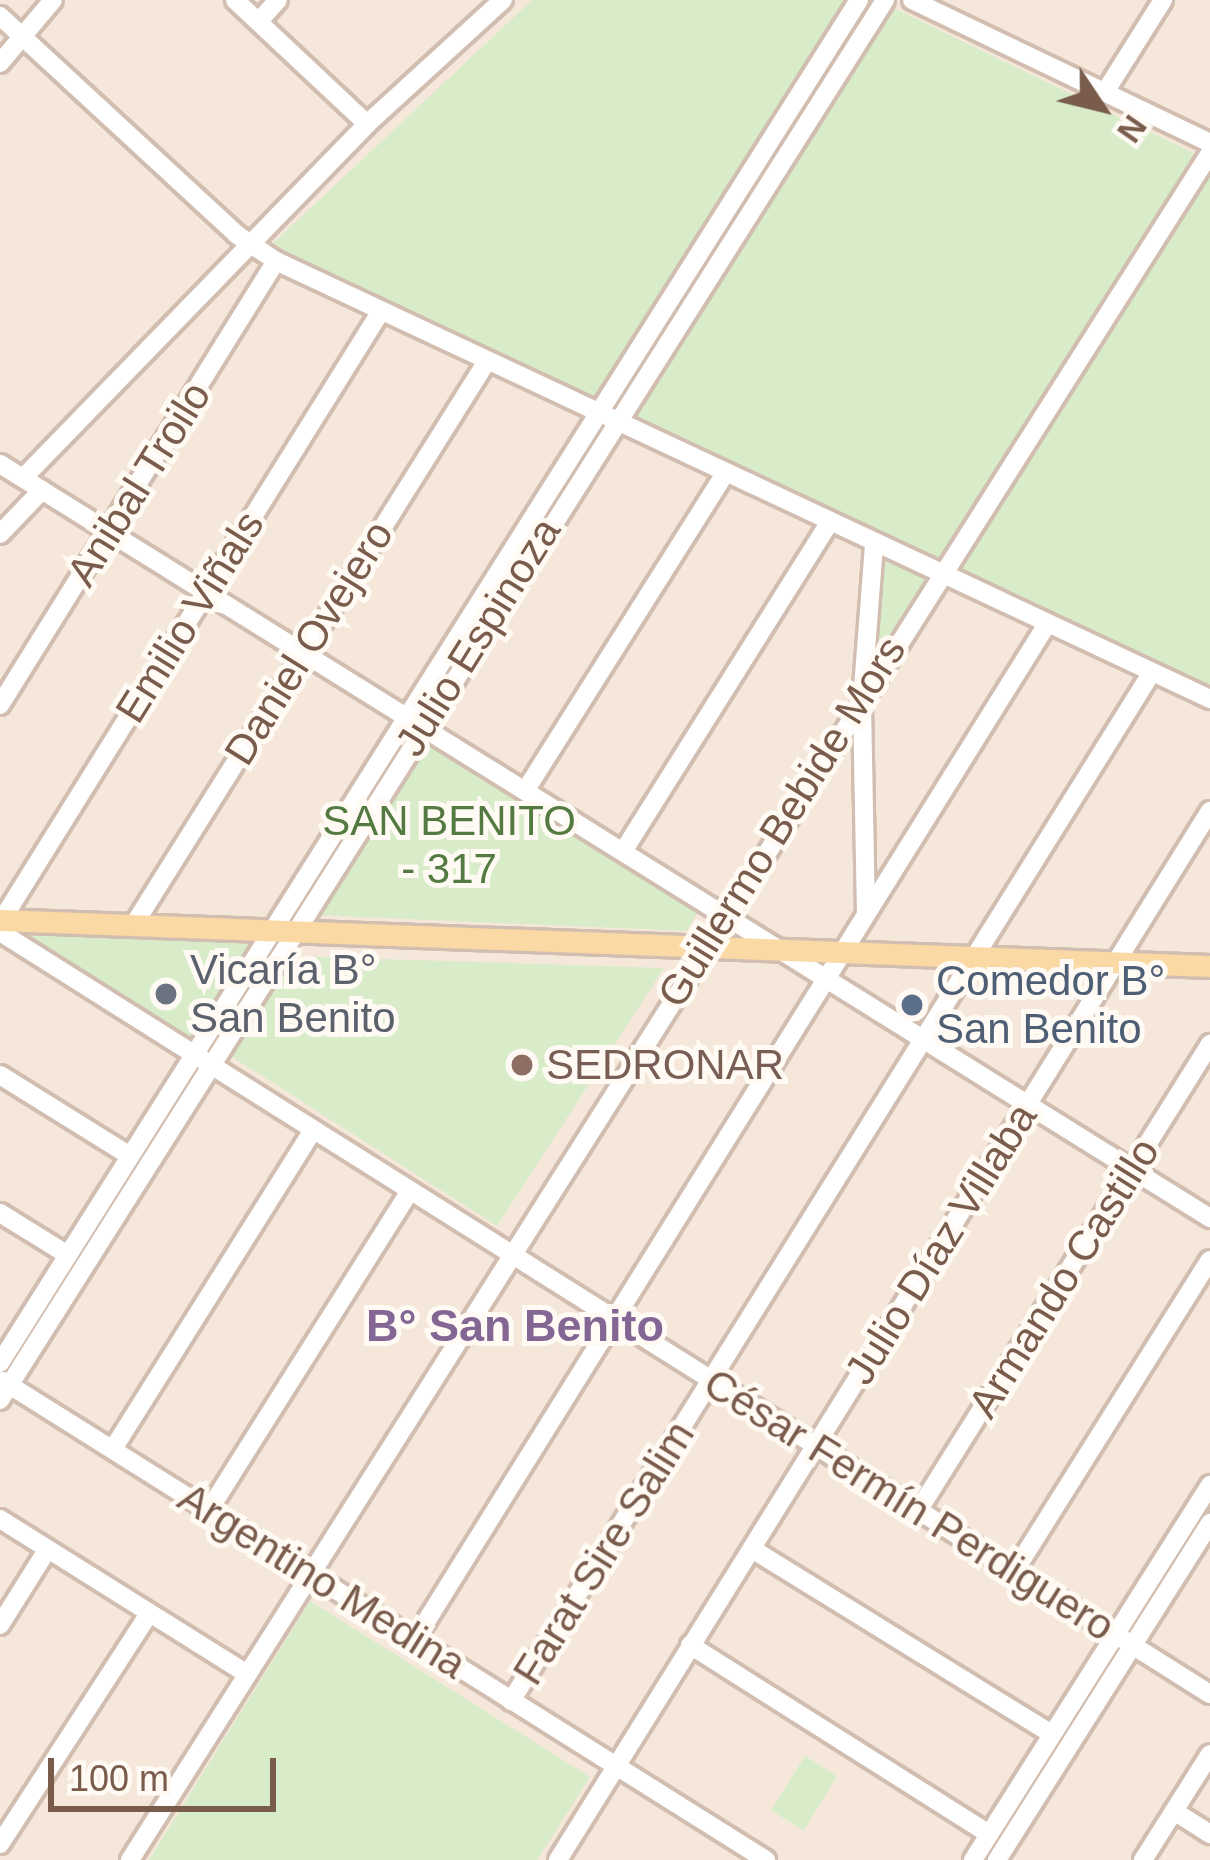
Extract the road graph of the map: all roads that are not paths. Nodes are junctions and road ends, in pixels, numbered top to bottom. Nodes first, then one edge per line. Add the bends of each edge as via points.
1 (52, 0) edge
2 (235, 0) edge
3 (278, 0) edge
4 (503, 0) edge
5 (859, 0) edge
6 (885, 0) edge
7 (912, 0) edge
8 (1163, 0) edge
9 (0, 16) edge
10 (259, 21) junction
11 (21, 35) junction
12 (0, 63) edge
13 (1105, 92) junction
14 (368, 124) junction
15 (1210, 142) edge
16 (1210, 153) edge
17 (249, 244) junction
18 (276, 261) junction
19 (381, 311) junction
20 (487, 361) junction
21 (605, 419) junction
22 (0, 464) edge
23 (724, 475) junction
24 (23, 478) junction
25 (42, 490) junction
26 (829, 523) junction
27 (110, 531) junction
28 (0, 534) edge
29 (874, 544) junction
30 (939, 572) junction
31 (206, 590) junction
32 (1047, 624) junction
33 (303, 651) junction
34 (1152, 672) junction
35 (1210, 699) edge
36 (862, 700) junction
37 (0, 705) edge
38 (415, 719) junction
39 (527, 788) junction
40 (1210, 811) edge
41 (624, 850) junction
42 (724, 914) junction
43 (866, 914) junction
44 (0, 924) edge
45 (133, 926) junction
46 (282, 933) junction
47 (700, 950) junction
48 (782, 952) junction
49 (848, 953) junction
50 (976, 958) junction
51 (1116, 962) junction
52 (1210, 966) edge
53 (829, 983) junction
54 (924, 1042) junction
55 (1210, 1044) edge
56 (203, 1060) junction
57 (0, 1075) edge
58 (1028, 1107) junction
59 (313, 1130) junction
60 (130, 1156) junction
61 (1132, 1170) junction
62 (410, 1191) junction
63 (0, 1213) edge
64 (1210, 1218) edge
65 (68, 1256) junction
66 (511, 1256) junction
67 (1210, 1260) edge
68 (615, 1320) junction
69 (0, 1363) edge
70 (711, 1382) junction
71 (3, 1388) edge
72 (814, 1446) junction
73 (113, 1449) junction
74 (1210, 1485) edge
75 (209, 1510) junction
76 (919, 1511) junction
77 (0, 1519) edge
78 (1210, 1522) edge
79 (752, 1549) junction
80 (47, 1550) junction
81 (1014, 1572) junction
82 (310, 1574) junction
83 (148, 1613) junction
84 (0, 1625) edge
85 (1124, 1640) junction
86 (414, 1641) junction
87 (690, 1645) junction
88 (247, 1674) junction
89 (1210, 1694) edge
90 (511, 1701) junction
91 (1052, 1734) junction
92 (1210, 1754) edge
93 (614, 1765) junction
94 (1174, 1810) junction
95 (989, 1834) junction
96 (1210, 1834) edge
97 (0, 1844) edge
98 (130, 1860) edge
99 (558, 1860) edge
100 (766, 1860) edge
101 (973, 1860) edge
102 (998, 1860) edge
103 (1143, 1860) edge

1 - 11 street
2 - 10 street
3 - 10 street
4 - 14 street
5 - 21 street, Julio Espinoza
6 - 21 street, Julio Espinoza
7 - 13 street
8 - 13 street
9 - 11 street
10 - 14 street
11 - 12 street
11 - 17 street
13 - 15 street
14 - 17 street
16 - 30 street, Guillermo Bebide Mors
17 - 18 street
17 - 24 street
18 - 19 street
18 - 27 street, Anibal Troilo
19 - 20 street
19 - 31 street, Emilio Viñals
20 - 21 street
20 - 33 street, Daniel Ovejero
21 - 23 street
21 - 38 street, Julio Espinoza
22 - 24 street
23 - 26 street
23 - 39 street
24 - 25 street
25 - 27 street
25 - 28 street
26 - 29 street
26 - 41 street
27 - 31 street
27 - 37 street, Anibal Troilo
29 - 30 street
29 - 36 street
30 - 32 street
30 - 36 street, Guillermo Bebide Mors
31 - 33 street
31 - 44 street, Emilio Viñals
32 - 34 street
32 - 43 street
33 - 38 street
33 - 45 street, Daniel Ovejero
34 - 35 street
34 - 50 street, Farat Sire Salim
36 - 42 street, Guillermo Bebide Mors
36 - 43 street
38 - 39 street
38 - 46 street, Julio Espinoza
39 - 41 street
40 - 51 street, Julio Díaz Villaba
41 - 42 street
42 - 47 street, Guillermo Bebide Mors
42 - 48 street
43 - 49 street
44 - 45 main road
44 - 56 street, César Fermín Perdiguero
45 - 46 main road
46 - 47 main road
46 - 56 street, Julio Espinoza
47 - 48 main road
47 - 66 street, Guillermo Bebide Mors
48 - 49 main road
48 - 53 street
49 - 50 main road
49 - 53 street
50 - 51 main road
50 - 54 street, Farat Sire Salim
51 - 52 main road
51 - 58 street, Julio Díaz Villaba
53 - 54 street
53 - 68 street
54 - 58 street
54 - 70 street, Farat Sire Salim
55 - 61 street, Armando Castillo
56 - 59 street, César Fermín Perdiguero
56 - 60 street, Julio Espinoza
56 - 71 street, Julio Espinoza
57 - 60 street
58 - 61 street
58 - 72 street, Julio Díaz Villaba
59 - 62 street, César Fermín Perdiguero
59 - 73 street
60 - 65 street, Julio Espinoza
61 - 64 street
61 - 76 street, Armando Castillo
62 - 66 street, César Fermín Perdiguero
62 - 75 street
63 - 65 street
65 - 69 street, Julio Espinoza
66 - 68 street, César Fermín Perdiguero
66 - 82 street, Guillermo Bebide Mors
67 - 81 street
68 - 70 street, César Fermín Perdiguero
68 - 86 street
70 - 72 street, César Fermín Perdiguero
70 - 90 street, Farat Sire Salim
71 - 73 street, Argentino Medina
72 - 76 street, César Fermín Perdiguero
72 - 79 street, Julio Díaz Villaba
73 - 75 street, Argentino Medina
74 - 85 street
75 - 82 street, Argentino Medina
76 - 81 street, César Fermín Perdiguero
77 - 80 street
78 - 85 street
79 - 87 street, Julio Díaz Villaba
79 - 91 street
80 - 83 street
80 - 84 street
81 - 85 street, César Fermín Perdiguero
82 - 86 street, Argentino Medina
82 - 88 street, Guillermo Bebide Mors
83 - 88 street
83 - 97 street
85 - 89 street, César Fermín Perdiguero
85 - 91 street
85 - 102 street
86 - 90 street, Argentino Medina
87 - 93 street, Julio Díaz Villaba
87 - 95 street
88 - 98 street, Guillermo Bebide Mors
90 - 93 street, Argentino Medina
91 - 95 street
92 - 94 street
93 - 99 street, Julio Díaz Villaba
93 - 100 street, Argentino Medina
94 - 96 street
94 - 103 street
95 - 101 street

